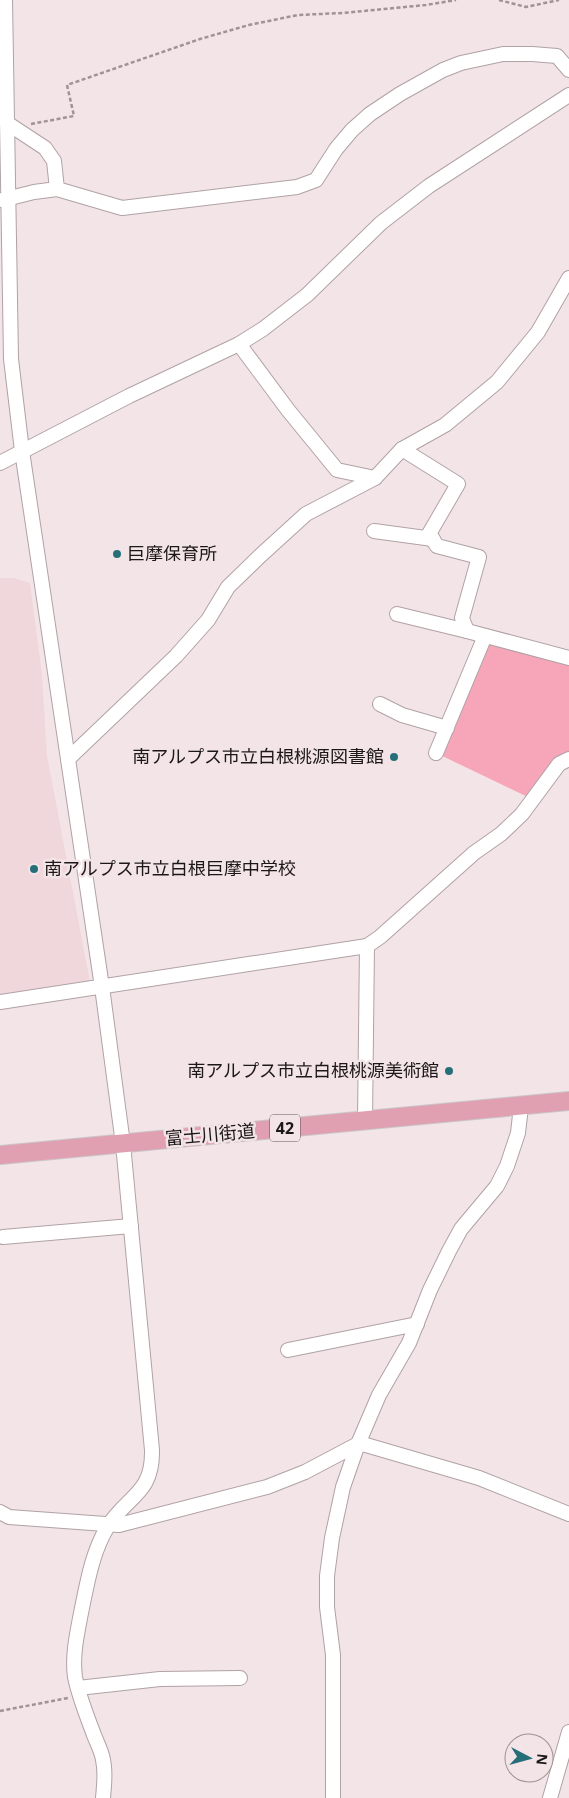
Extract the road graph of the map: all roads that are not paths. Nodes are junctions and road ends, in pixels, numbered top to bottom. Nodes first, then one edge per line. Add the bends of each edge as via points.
1 (5, 0) edge
2 (569, 70) edge
3 (569, 95) edge
4 (10, 125) junction
5 (57, 189) junction
6 (4, 199) edge
7 (569, 278) edge
8 (239, 344) junction
9 (402, 449) junction
10 (22, 451) junction
11 (0, 463) edge
12 (374, 478) junction
13 (374, 531) dead end
14 (433, 539) junction
15 (397, 614) dead end
16 (467, 631) junction
17 (485, 636) junction
18 (569, 658) edge
19 (380, 704) dead end
20 (447, 728) junction
21 (436, 753) dead end
22 (68, 759) junction
23 (569, 759) edge
24 (367, 946) junction
25 (102, 987) junction
26 (0, 1002) edge
27 (569, 1101) edge
28 (521, 1106) junction
29 (365, 1121) junction
30 (123, 1144) junction
31 (0, 1155) edge
32 (130, 1226) junction
33 (3, 1237) dead end
34 (417, 1324) junction
35 (288, 1350) dead end
36 (358, 1444) junction
37 (0, 1512) edge
38 (569, 1514) edge
39 (109, 1526) junction
40 (240, 1678) dead end
41 (79, 1692) junction
42 (569, 1732) edge
43 (103, 1798) edge
44 (333, 1798) edge
45 (550, 1798) edge

1 - 4 street
2 - 5 street via 557,56 502,54 442,70 370,114 336,149 316,180 297,187 122,208
3 - 8 street via 429,186 381,223 286,313
4 - 5 street via 45,148 54,161
4 - 6 street
5 - 6 street
6 - 10 street via 11,359
7 - 9 street via 538,332 497,382 445,424
8 - 10 street
8 - 12 street via 337,470
9 - 12 street
9 - 14 street via 458,484 429,534
10 - 11 street
10 - 22 street
12 - 22 street via 306,514 267,549 228,588 208,620 176,656
13 - 14 street
14 - 16 street via 437,546 479,557 462,618
15 - 16 street
16 - 17 street
17 - 18 street
17 - 20 street
19 - 20 street via 402,715
20 - 21 street
22 - 25 street
23 - 24 street via 559,764 522,814 501,834 474,853
24 - 25 street
24 - 29 street
25 - 26 street
25 - 30 street
27 - 28 main road, 富士川街道 / 42
28 - 29 main road, 富士川街道 / 42
28 - 34 street via 518,1132 507,1166 497,1186 461,1229
29 - 30 main road, 富士川街道 / 42
30 - 31 main road, 富士川街道 / 42
30 - 32 street
32 - 33 street
32 - 39 street via 152,1464 143,1487
34 - 35 street
34 - 36 street via 379,1395
36 - 38 street via 479,1478
36 - 39 street via 267,1488
36 - 44 street via 341,1496 327,1576 333,1656
37 - 39 street via 9,1517
39 - 41 street via 97,1549 74,1654
40 - 41 street via 160,1679
41 - 43 street via 103,1758
42 - 45 street

